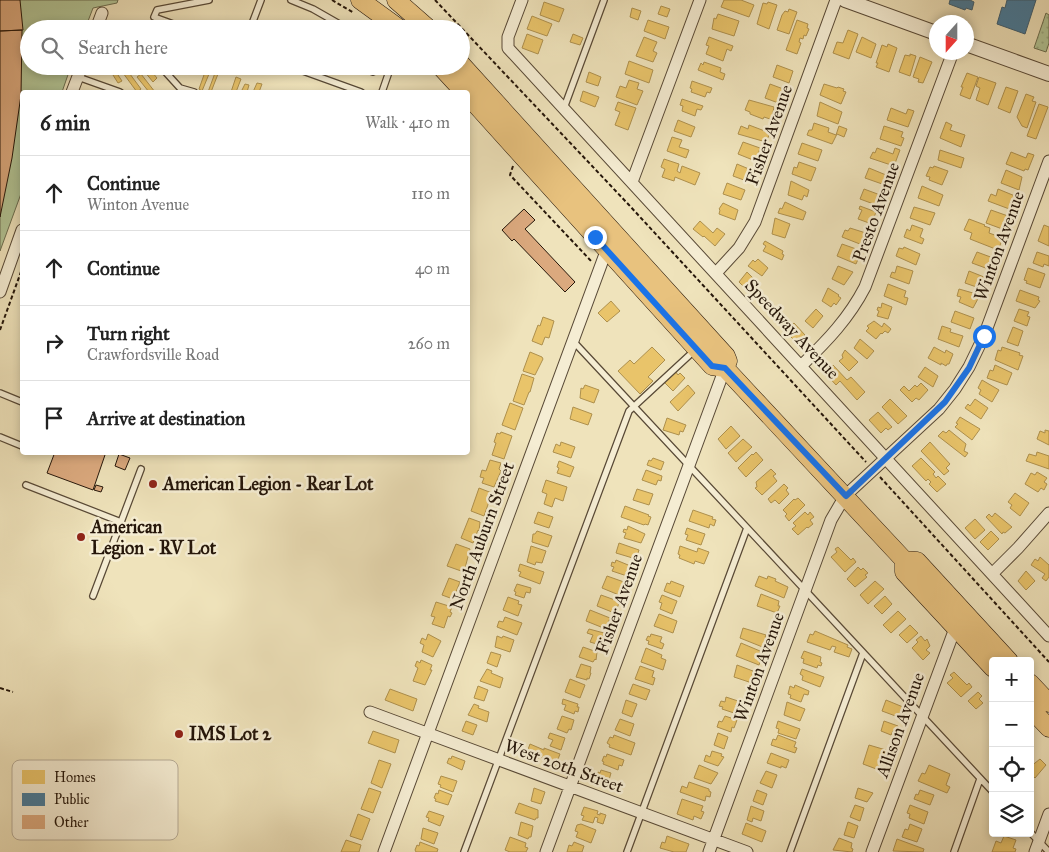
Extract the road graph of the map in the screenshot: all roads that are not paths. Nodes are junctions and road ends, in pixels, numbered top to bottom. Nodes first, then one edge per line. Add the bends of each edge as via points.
1 (209, 0) edge
2 (260, 0) edge
3 (291, 0) edge
4 (360, 0) edge
5 (396, 0) edge
6 (522, 0) edge
7 (604, 0) edge
8 (700, 0) edge
9 (836, 0) edge
10 (845, 0) edge
11 (102, 13) dead end
12 (99, 20) edge
13 (162, 20) edge
14 (253, 20) edge
15 (333, 20) edge
16 (388, 20) edge
17 (419, 20) edge
18 (929, 30) edge
19 (974, 47) edge
20 (950, 60) edge
21 (470, 74) edge
22 (1049, 74) edge
23 (79, 75) edge
24 (86, 75) edge
25 (169, 75) edge
26 (314, 75) edge
27 (388, 75) edge
28 (448, 75) edge
29 (73, 90) edge
30 (116, 90) edge
31 (179, 90) edge
32 (355, 90) edge
33 (383, 90) edge
34 (462, 90) edge
35 (470, 98) edge
36 (564, 108) junction
37 (1049, 161) edge
38 (632, 182) junction
39 (613, 232) junction
40 (20, 240) edge
41 (607, 250) junction
42 (716, 273) junction
43 (0, 292) edge
44 (573, 341) junction
45 (696, 348) junction
46 (802, 365) junction
47 (725, 368) junction
48 (0, 393) edge
49 (20, 401) edge
50 (633, 405) junction
51 (0, 437) edge
52 (20, 445) edge
53 (886, 459) junction
54 (688, 465) junction
55 (141, 469) dead end
56 (26, 485) dead end
57 (846, 496) junction
58 (1049, 513) edge
59 (121, 522) junction
60 (747, 528) junction
61 (904, 560) junction
62 (992, 574) junction
63 (805, 590) junction
64 (93, 596) dead end
65 (962, 610) junction
66 (955, 627) junction
67 (1049, 636) edge
68 (864, 653) junction
69 (1005, 657) edge
70 (989, 664) edge
71 (1034, 687) edge
72 (1049, 703) edge
73 (370, 712) dead end
74 (1034, 712) edge
75 (922, 715) junction
76 (1049, 728) edge
77 (428, 733) junction
78 (498, 760) junction
79 (980, 779) junction
80 (571, 787) junction
81 (989, 788) edge
82 (641, 813) junction
83 (1049, 814) edge
84 (714, 840) junction
85 (1037, 847) edge
86 (384, 852) edge
87 (464, 852) edge
88 (546, 852) edge
89 (627, 852) edge
90 (709, 852) edge
91 (747, 852) edge
92 (790, 852) edge
93 (872, 852) edge
94 (954, 852) edge
95 (1049, 852) edge

1 - 13 lane via 157,10 154,17
2 - 14 lane
3 - 15 lane
4 - 16 main road
5 - 17 main road
6 - 36 street, Speedway Avenue via 508,37 508,48
7 - 36 lane
8 - 38 street
9 - 42 street, Fisher Avenue via 755,222 739,248
10 - 18 street
11 - 12 street
19 - 22 street
20 - 46 street, Presto Avenue via 866,287 851,313
21 - 39 main road
23 - 29 street
24 - 30 lane
25 - 31 lane
26 - 32 lane
27 - 33 lane
28 - 34 main road
35 - 41 main road
36 - 38 street, Speedway Avenue
37 - 53 street, Winton Avenue via 969,368 939,408
38 - 42 street, Speedway Avenue
39 - 41 street, North Auburn Street
39 - 47 main road via 726,356
40 - 43 street
41 - 44 street, North Auburn Street
41 - 45 main road
42 - 46 street, Speedway Avenue
44 - 50 lane
44 - 77 street, North Auburn Street
45 - 47 main road via 712,366
45 - 50 lane
46 - 53 street, Speedway Avenue
47 - 54 street, Fisher Avenue
47 - 57 main road
48 - 49 lane
50 - 54 lane
50 - 78 lane
51 - 52 lane
53 - 57 street, Winton Avenue
53 - 62 street, Speedway Avenue
54 - 60 lane
54 - 80 street, Fisher Avenue
55 - 59 lane
56 - 59 lane
57 - 61 main road
57 - 63 street, Winton Avenue via 828,527
58 - 62 street
59 - 64 lane
60 - 63 lane
60 - 82 lane
61 - 65 main road via 918,561
61 - 66 main road via 904,572
62 - 67 street, Speedway Avenue
63 - 68 lane
63 - 84 street, Winton Avenue
65 - 66 street, Allison Avenue
65 - 69 main road
66 - 70 main road
66 - 75 street, Allison Avenue
68 - 75 lane
68 - 92 lane
71 - 72 main road
73 - 77 street, West 20th Street
74 - 76 main road
75 - 79 lane
75 - 93 street, Allison Avenue
77 - 78 street, West 20th Street
77 - 86 street, North Auburn Street
78 - 80 street, West 20th Street
78 - 87 lane
79 - 81 lane
79 - 94 lane
80 - 82 street, West 20th Street
80 - 88 street, Fisher Avenue
82 - 84 street, West 20th Street
82 - 89 lane
83 - 85 street
84 - 90 street, Winton Avenue
84 - 91 street, West 20th Street
85 - 95 lane

